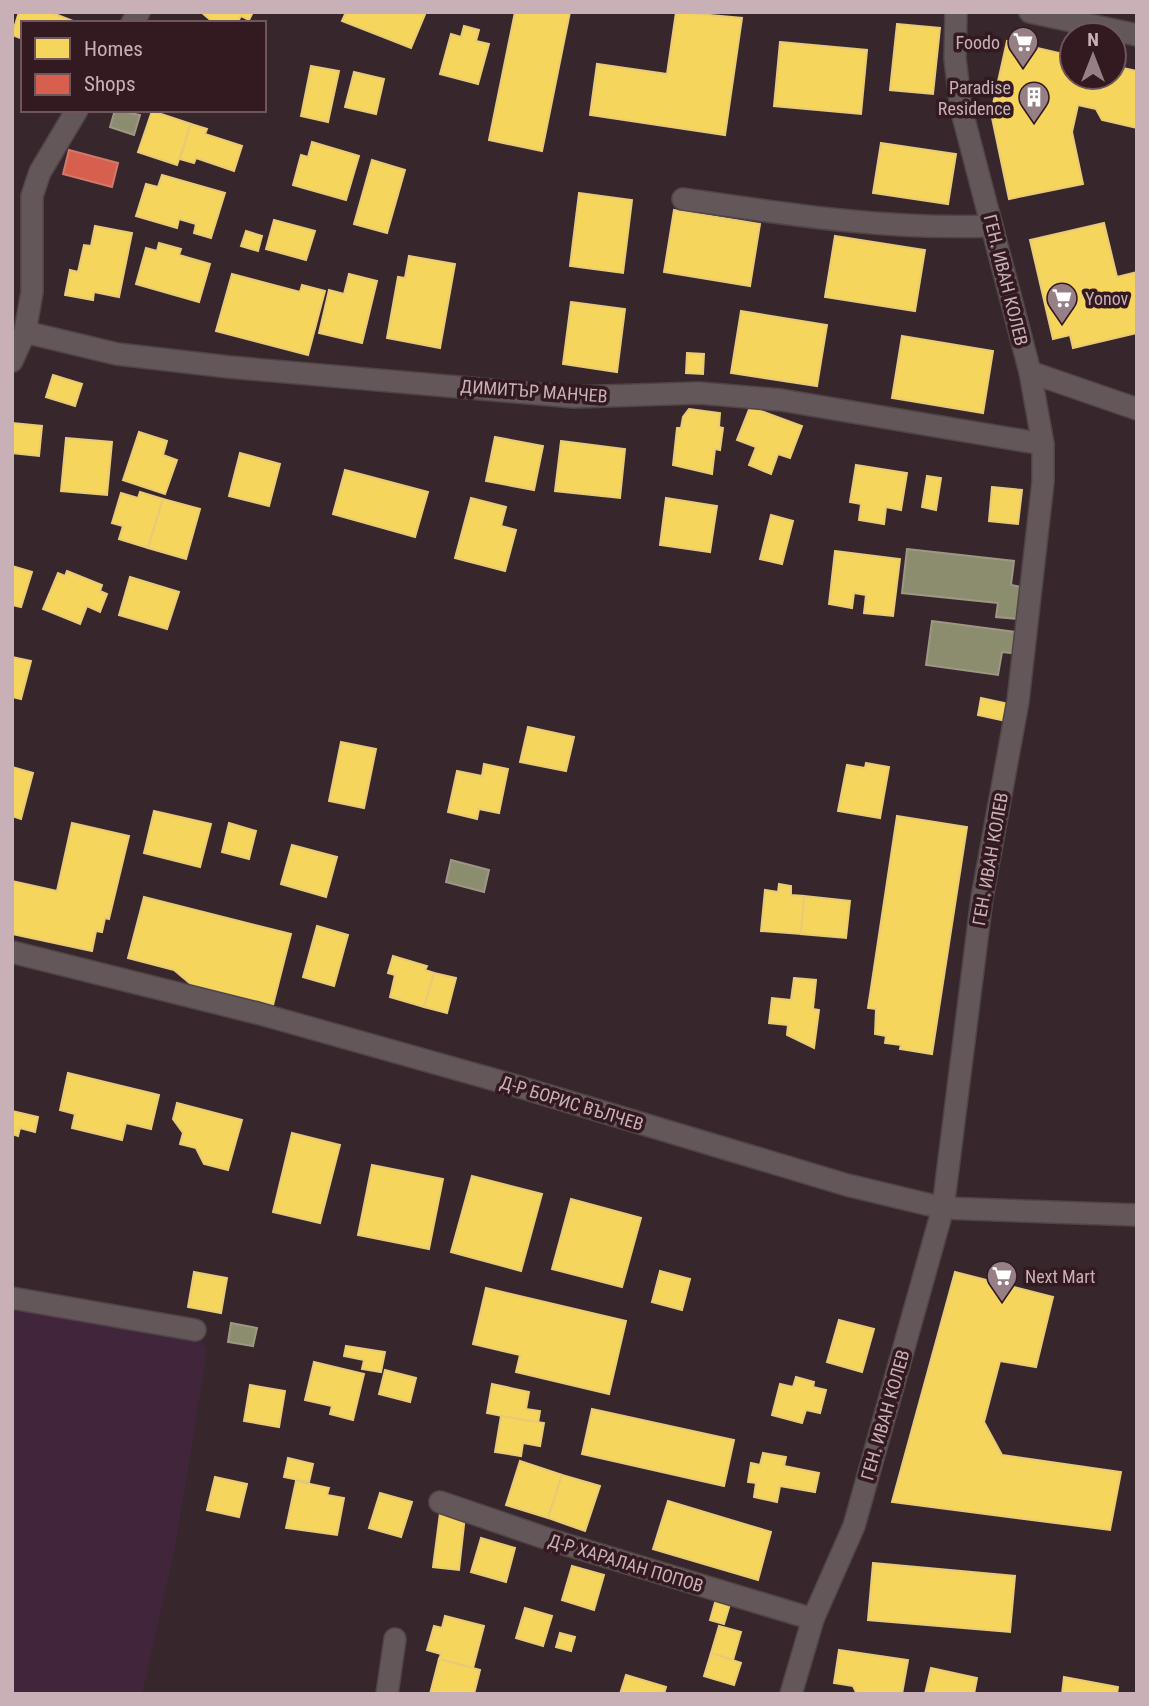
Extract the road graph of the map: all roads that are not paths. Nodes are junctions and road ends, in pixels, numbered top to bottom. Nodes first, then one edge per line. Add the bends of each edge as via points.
1 (956, 12) edge
2 (1030, 12) edge
3 (1137, 35) edge
4 (76, 112) edge
5 (22, 195) edge
6 (683, 199) dead end
7 (992, 226) junction
8 (25, 332) junction
9 (12, 362) edge
10 (1030, 372) junction
11 (1137, 409) edge
12 (1043, 444) junction
13 (12, 952) edge
14 (943, 1208) junction
15 (1137, 1215) edge
16 (12, 1298) edge
17 (195, 1330) dead end
18 (440, 1502) dead end
19 (813, 1619) junction
20 (395, 1639) dead end
21 (387, 1694) edge
22 (791, 1694) edge

1 - 7 street, ГЕН. ИВАН КОЛЕВ via 954,59 961,108
2 - 3 street
4 - 5 street
5 - 8 street via 32,292
6 - 7 street via 822,220
7 - 10 street, ГЕН. ИВАН КОЛЕВ
8 - 9 street
8 - 12 street, ДИМИТЪР МАНЧЕВ via 117,354 229,367 574,397 699,393 781,400
10 - 11 street
10 - 12 street, ГЕН. ИВАН КОЛЕВ
12 - 14 street, ГЕН. ИВАН КОЛЕВ via 1043,482 1018,701 982,898
13 - 14 street, Д-Р БОРИС ВЪЛЧЕВ via 257,1013 797,1171
14 - 15 street, Д-Р БОРИС ВЪЛЧЕВ
14 - 19 street, ГЕН. ИВАН КОЛЕВ via 854,1526
16 - 17 street
18 - 19 street, Д-Р ХАРАЛАН ПОПОВ
19 - 22 street, ГЕН. ИВАН КОЛЕВ
20 - 21 street

